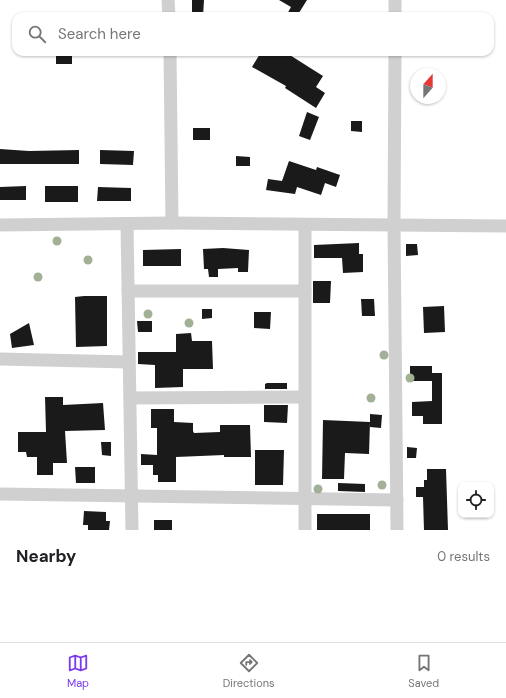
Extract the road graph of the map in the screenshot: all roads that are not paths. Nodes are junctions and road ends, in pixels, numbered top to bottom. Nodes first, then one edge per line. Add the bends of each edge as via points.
1 (168, 0) edge
2 (395, 0) edge
3 (169, 12) edge
4 (395, 12) edge
5 (170, 56) edge
6 (395, 56) edge
7 (172, 223) junction
8 (127, 224) junction
9 (394, 224) junction
10 (0, 225) edge
11 (305, 225) junction
12 (506, 226) edge
13 (128, 291) junction
14 (305, 291) junction
15 (0, 359) edge
16 (129, 362) junction
17 (304, 397) junction
18 (130, 398) junction
19 (0, 494) edge
20 (131, 496) junction
21 (304, 499) junction
22 (397, 500) junction
23 (132, 530) edge
24 (305, 530) edge
25 (397, 530) edge

1 - 3 street
2 - 4 street
5 - 7 street
6 - 9 street
7 - 8 street
7 - 11 street
8 - 10 street
8 - 13 street
9 - 11 street
9 - 12 street
9 - 22 street
11 - 14 street
13 - 14 street
13 - 16 street
14 - 17 street
15 - 16 street
16 - 18 street
17 - 18 street
17 - 21 street
18 - 20 street
19 - 20 street
20 - 21 street
20 - 23 street
21 - 22 street
21 - 24 street
22 - 25 street

